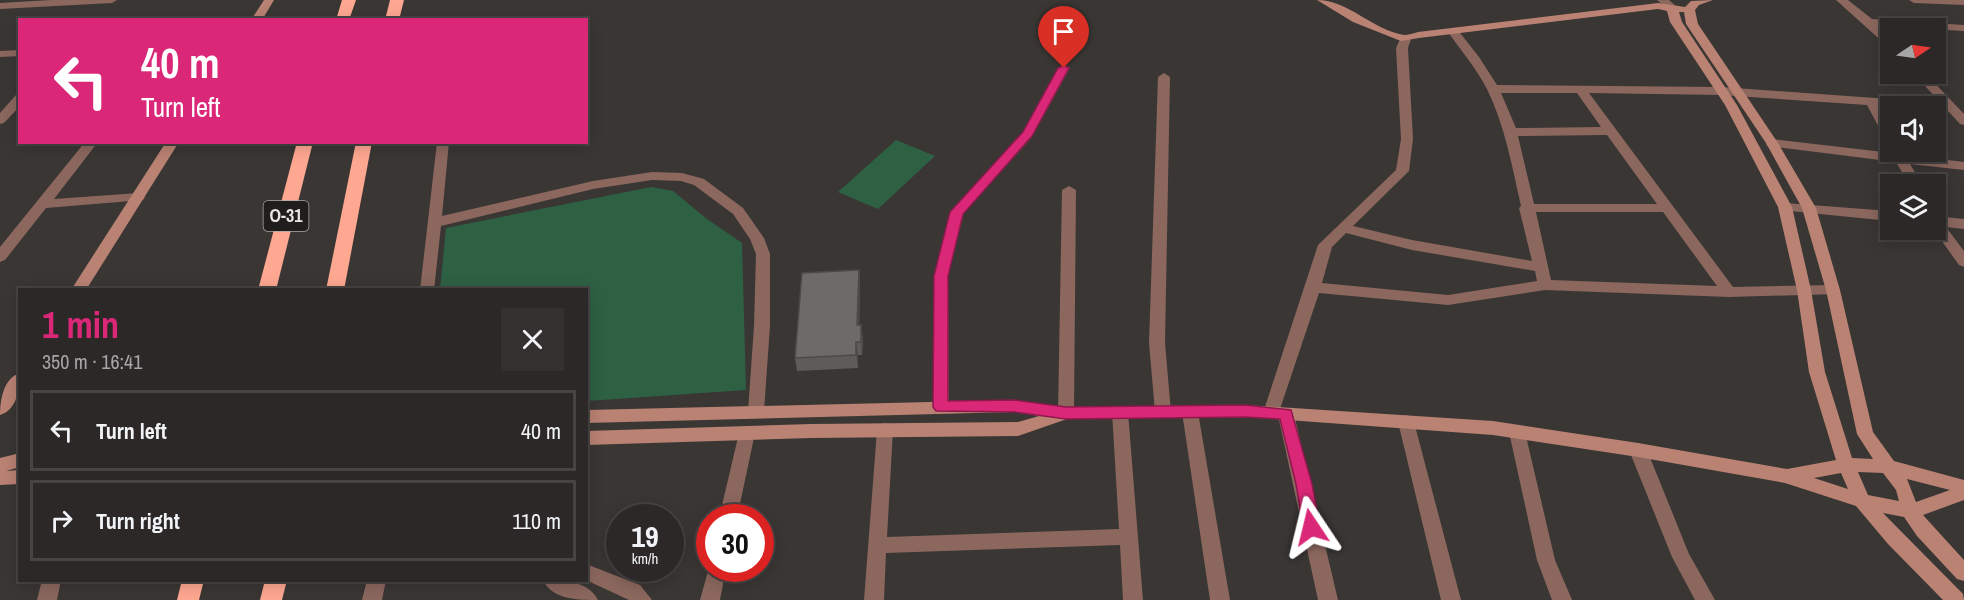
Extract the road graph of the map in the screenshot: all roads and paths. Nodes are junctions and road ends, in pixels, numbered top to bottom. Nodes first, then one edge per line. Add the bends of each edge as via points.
1 (112, 0) edge
2 (269, 0) edge
3 (349, 0) edge
4 (398, 0) edge
5 (1322, 0) edge
6 (1708, 0) edge
7 (1841, 0) edge
8 (1914, 0) edge
9 (1670, 2) edge
10 (1962, 2) edge
11 (0, 6) edge
12 (1689, 10) junction
13 (257, 18) edge
14 (343, 18) edge
15 (393, 18) edge
16 (1869, 22) junction
17 (1964, 28) edge
18 (1453, 32) junction
19 (1880, 33) edge
20 (1405, 39) junction
21 (18, 53) edge
22 (0, 54) edge
23 (1064, 68) dead end
24 (1164, 76) dead end
25 (1931, 84) edge
26 (1493, 89) junction
27 (1581, 91) junction
28 (1721, 91) junction
29 (1740, 92) junction
30 (18, 100) edge
31 (1872, 102) junction
32 (1880, 103) edge
33 (1959, 109) edge
34 (1880, 118) edge
35 (0, 120) edge
36 (1964, 121) edge
37 (1610, 131) junction
38 (1511, 132) junction
39 (1772, 143) junction
40 (90, 144) edge
41 (172, 144) edge
42 (304, 144) edge
43 (364, 144) edge
44 (443, 144) edge
45 (1880, 153) edge
46 (1941, 162) edge
47 (1964, 166) edge
48 (1069, 190) dead end
49 (138, 197) junction
50 (43, 204) junction
51 (1785, 207) junction
52 (1526, 208) junction
53 (1666, 208) junction
54 (1809, 208) junction
55 (1880, 215) edge
56 (433, 222) junction
57 (1946, 222) edge
58 (1964, 224) edge
59 (1344, 228) junction
60 (1946, 237) edge
61 (0, 257) edge
62 (1964, 262) edge
63 (1541, 267) junction
64 (1545, 285) junction
65 (1313, 287) junction
66 (79, 288) edge
67 (268, 288) edge
68 (335, 288) edge
69 (427, 288) edge
70 (1804, 290) junction
71 (1833, 290) junction
72 (1729, 292) junction
73 (18, 382) edge
74 (941, 407) junction
75 (0, 409) edge
76 (756, 411) junction
77 (1120, 412) junction
78 (1163, 412) junction
79 (1190, 412) junction
80 (1066, 413) junction
81 (1278, 413) junction
82 (588, 417) edge
83 (1406, 422) junction
84 (885, 430) junction
85 (1517, 432) junction
86 (747, 433) junction
87 (588, 438) edge
88 (1638, 450) junction
89 (18, 460) edge
90 (0, 465) edge
91 (1846, 465) junction
92 (1886, 466) junction
93 (1785, 476) junction
94 (18, 477) edge
95 (0, 478) edge
96 (1964, 487) edge
97 (1964, 492) edge
98 (1862, 501) junction
99 (731, 504) edge
100 (1910, 511) junction
101 (1129, 537) junction
102 (878, 544) junction
103 (1964, 573) edge
104 (588, 574) edge
105 (52, 582) edge
106 (192, 582) edge
107 (276, 582) edge
108 (376, 582) edge
109 (556, 582) edge
110 (714, 582) edge
111 (47, 600) edge
112 (188, 600) edge
113 (271, 600) edge
114 (372, 600) edge
115 (588, 600) edge
116 (642, 600) edge
117 (710, 600) edge
118 (874, 600) edge
119 (1133, 600) edge
120 (1220, 600) edge
121 (1328, 600) edge
122 (1451, 600) edge
123 (1562, 600) edge
124 (1705, 600) edge
125 (1956, 600) edge

1 - 11 street
2 - 13 main road
3 - 14 highway
4 - 15 highway
5 - 20 main road via 1357,20
6 - 12 main road via 1695,3
7 - 16 street
8 - 10 street
9 - 12 main road
9 - 18 main road
9 - 28 main road via 1676,22
12 - 29 main road via 1692,24
16 - 17 street
16 - 19 street
18 - 20 main road
18 - 26 street
20 - 59 street via 1402,48 1407,140 1402,171
21 - 22 street
23 - 74 street via 1028,134 957,212 941,276
24 - 78 street via 1157,344
25 - 33 street
26 - 27 street
26 - 38 street
27 - 28 street
27 - 37 street
28 - 29 street
28 - 51 main road
29 - 31 street
29 - 39 main road
30 - 35 street
31 - 32 street
31 - 34 street
33 - 36 street
37 - 38 street
37 - 53 street
38 - 52 street
39 - 45 street
39 - 54 main road
40 - 50 street
41 - 49 main road
42 - 67 highway, O-31
43 - 68 highway
44 - 56 street
46 - 47 street
48 - 80 street
49 - 50 street
49 - 66 main road
50 - 61 street
51 - 54 street
51 - 70 main road
52 - 53 street
52 - 63 street
53 - 72 street
54 - 55 street
54 - 71 main road
56 - 69 street
56 - 76 street via 593,185 652,176 699,182 738,211 763,254
57 - 58 street
59 - 63 street
59 - 65 street via 1325,245
60 - 62 street
63 - 64 street
64 - 65 street via 1448,300
64 - 72 street
65 - 81 street
70 - 71 street
70 - 72 street
70 - 91 main road via 1817,372
71 - 92 main road via 1864,434
73 - 75 main road
74 - 76 main road
74 - 80 main road via 1015,406
76 - 82 main road
76 - 86 main road
77 - 78 main road
77 - 80 main road
77 - 101 street
78 - 79 main road
79 - 81 main road
79 - 120 street
80 - 84 main road via 1018,429
81 - 83 main road
81 - 121 street via 1304,484
83 - 85 main road
83 - 122 street
84 - 86 main road
84 - 102 street
85 - 88 main road
85 - 123 street via 1546,560
86 - 87 main road
86 - 99 street
88 - 93 main road
88 - 124 street via 1681,557
89 - 90 main road
91 - 92 main road
91 - 93 main road
91 - 98 main road
92 - 96 main road
92 - 100 main road via 1904,488
93 - 98 main road
94 - 95 main road
97 - 100 main road
98 - 100 main road
98 - 125 main road
100 - 103 main road
101 - 102 street
101 - 119 street
102 - 118 street
104 - 116 street via 633,591
105 - 111 street
106 - 112 highway
107 - 113 highway
108 - 114 street
109 - 115 street
110 - 117 street

